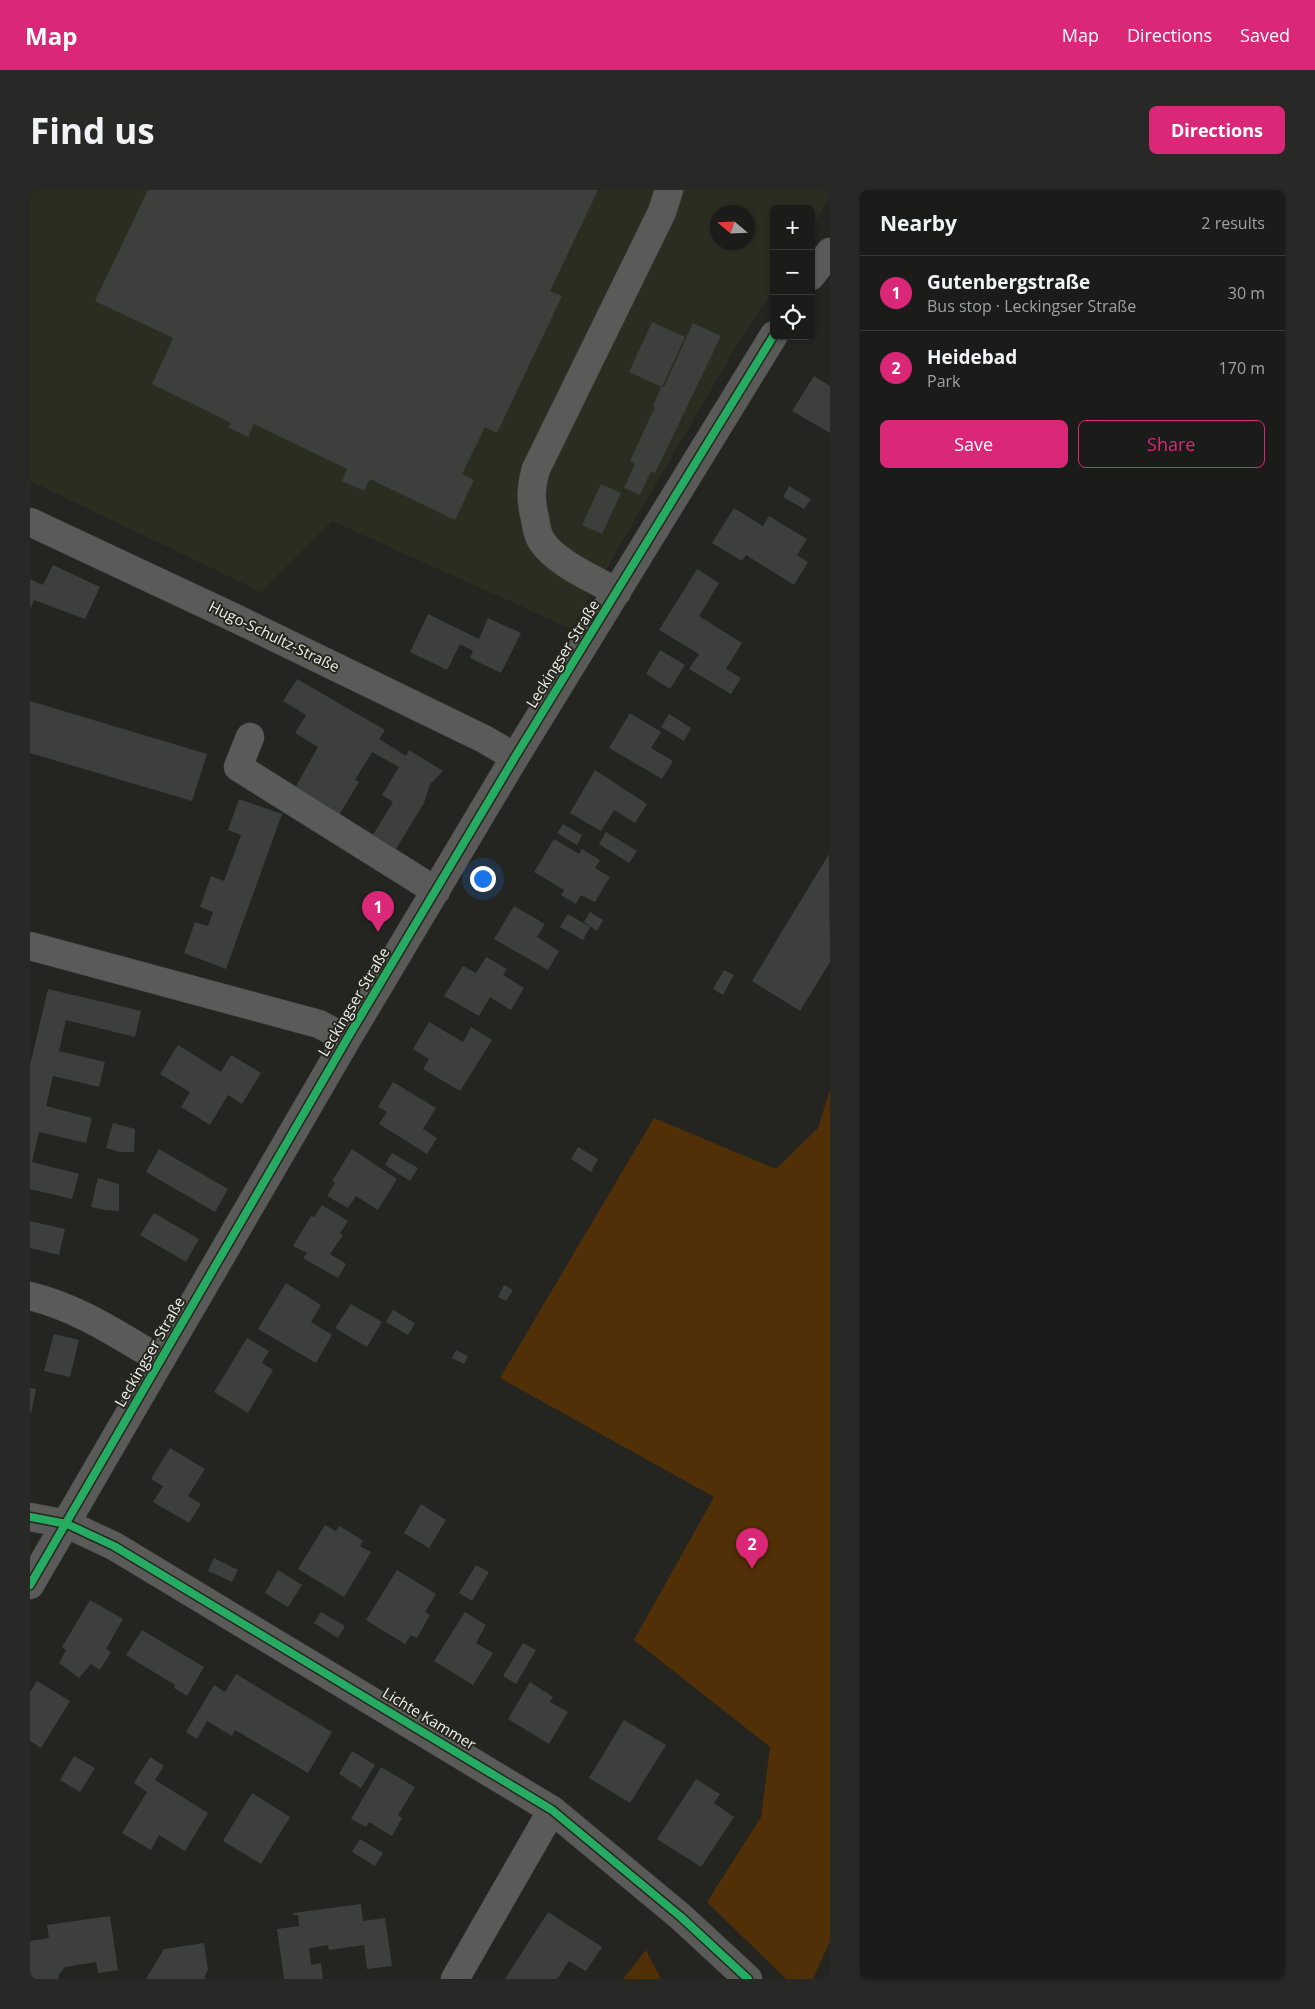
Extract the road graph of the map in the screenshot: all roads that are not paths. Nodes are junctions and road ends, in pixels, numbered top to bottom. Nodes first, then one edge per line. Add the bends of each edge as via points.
1 (669, 190) edge
2 (830, 252) edge
3 (815, 271) edge
4 (771, 340) edge
5 (30, 522) edge
6 (617, 592) junction
7 (250, 737) dead end
8 (515, 758) junction
9 (436, 891) junction
10 (30, 946) edge
11 (347, 1039) junction
12 (30, 1296) edge
13 (161, 1360) junction
14 (30, 1516) edge
15 (67, 1524) junction
16 (30, 1585) edge
17 (552, 1810) junction
18 (455, 1979) edge
19 (748, 1979) edge

1 - 6 street via 662,212 536,469 531,486 532,509 540,539 558,559
2 - 3 street
4 - 6 street, Leckingser Straße
5 - 8 street, Hugo-Schultz-Straße via 484,739
6 - 8 street, Leckingser Straße
7 - 9 street via 238,767
8 - 9 street, Leckingser Straße
9 - 11 street, Leckingser Straße
10 - 11 street via 319,1024
11 - 13 street, Leckingser Straße
12 - 13 street via 77,1311
13 - 15 street, Leckingser Straße
14 - 15 street, Lichte Kammer
15 - 16 street, Leckingser Straße
15 - 17 street, Lichte Kammer via 114,1546
17 - 18 street
17 - 19 street, Lichte Kammer via 681,1917

